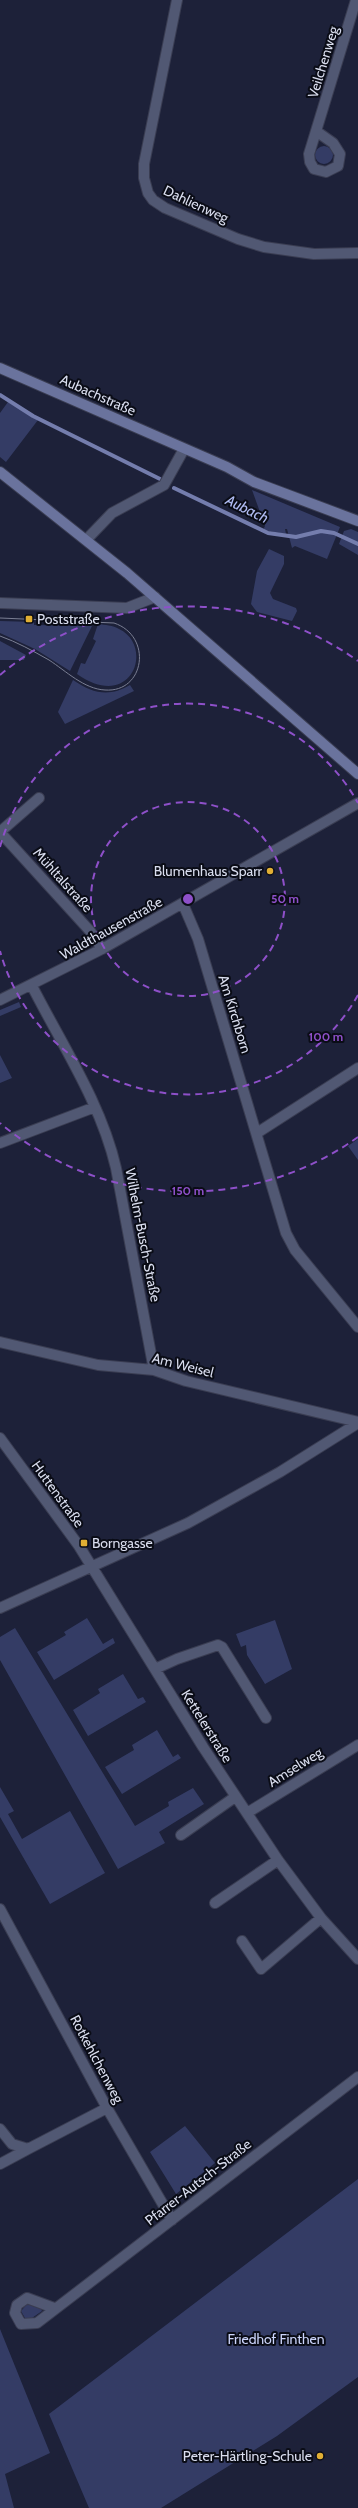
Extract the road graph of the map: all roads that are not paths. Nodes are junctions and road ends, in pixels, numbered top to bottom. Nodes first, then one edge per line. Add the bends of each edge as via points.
1 (177, 0) edge
2 (356, 0) edge
3 (316, 131) dead end
4 (358, 253) edge
5 (0, 368) edge
6 (184, 449) junction
7 (0, 472) edge
8 (358, 521) edge
9 (86, 539) junction
10 (155, 597) junction
11 (0, 603) edge
12 (358, 774) edge
13 (40, 798) dead end
14 (358, 803) edge
15 (0, 832) edge
16 (183, 904) junction
17 (102, 949) junction
18 (32, 986) junction
19 (0, 1000) edge
20 (358, 1068) edge
21 (95, 1107) junction
22 (257, 1133) junction
23 (0, 1143) edge
24 (358, 1326) edge
25 (0, 1342) edge
26 (154, 1370) junction
27 (358, 1423) edge
28 (0, 1438) edge
29 (92, 1566) junction
30 (0, 1608) edge
31 (155, 1669) junction
32 (266, 1718) dead end
33 (358, 1746) edge
34 (235, 1797) junction
35 (247, 1813) junction
36 (181, 1835) dead end
37 (278, 1860) junction
38 (215, 1903) dead end
39 (0, 1909) edge
40 (321, 1918) junction
41 (242, 1941) dead end
42 (358, 1960) edge
43 (358, 2077) edge
44 (107, 2108) junction
45 (0, 2129) edge
46 (28, 2148) junction
47 (0, 2164) edge
48 (172, 2220) junction
49 (54, 2308) dead end

1 - 4 street, Dahlienweg via 144,164 145,186 153,200 165,208 238,239 264,247 314,254
2 - 3 street, Veilchenweg
5 - 6 main road, Aubachstraße
6 - 8 main road, Aubachstraße via 227,467 254,482
6 - 9 street via 164,485 112,512
7 - 9 main road
9 - 10 main road
10 - 11 street via 127,608
10 - 12 main road
13 - 15 street
14 - 16 street, Waldthausenstraße
15 - 17 street, Mühltalstraße via 90,931
16 - 17 street, Waldthausenstraße
16 - 22 street, Am Kirchborn via 198,939
17 - 18 street, Waldthausenstraße
18 - 19 street, Waldthausenstraße
18 - 21 street, Wilhelm-Busch-Straße
20 - 22 street
21 - 23 street
21 - 26 street, Wilhelm-Busch-Straße via 108,1136 115,1162
22 - 24 street, Am Kirchborn via 290,1241
25 - 26 street, Am Weisel via 98,1365
26 - 27 street, Am Weisel via 186,1381
27 - 29 street via 234,1499 188,1523
28 - 29 street, Huttenstraße
29 - 30 street
29 - 31 street, Kettelerstraße
31 - 32 street via 177,1658 218,1645 222,1647
31 - 34 street, Kettelerstraße
33 - 35 street, Amselweg
34 - 35 street, Kettelerstraße
34 - 36 street
35 - 37 street, Kettelerstraße
37 - 38 street
37 - 40 street, Kettelerstraße
39 - 44 street, Rotkehlchenweg
40 - 41 street via 260,1969
40 - 42 street, Kettelerstraße
43 - 48 street, Pfarrer-Autsch-Straße
44 - 46 street
44 - 48 street, Rotkehlchenweg
45 - 46 street via 12,2144
46 - 47 street
48 - 49 street, Pfarrer-Autsch-Straße

